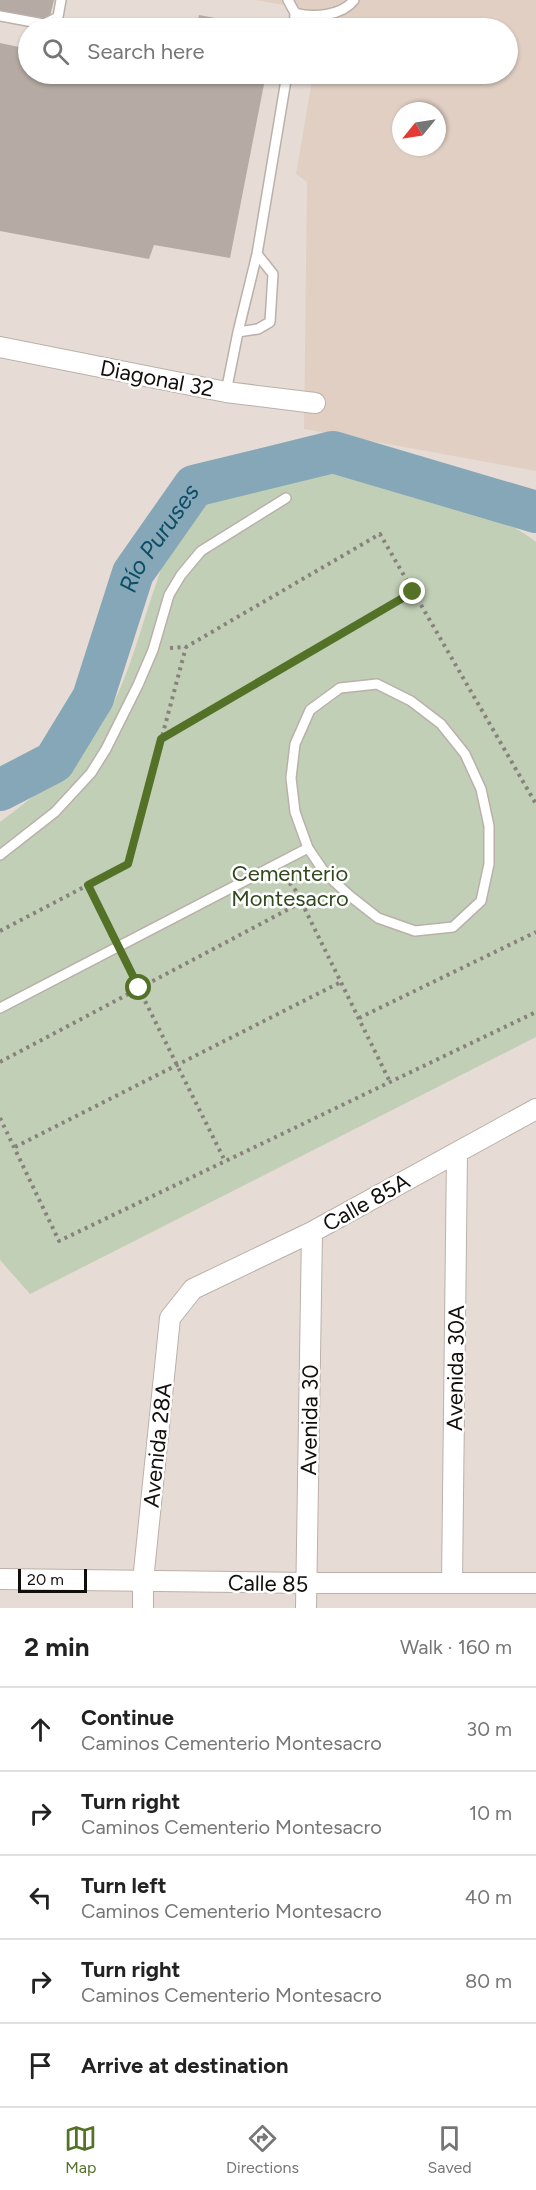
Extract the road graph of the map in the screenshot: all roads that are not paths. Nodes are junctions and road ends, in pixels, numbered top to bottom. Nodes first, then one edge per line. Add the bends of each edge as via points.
1 (61, 0) edge
2 (288, 0) edge
3 (354, 0) edge
4 (295, 13) junction
5 (0, 16) edge
6 (56, 18) edge
7 (295, 18) edge
8 (18, 19) edge
9 (285, 84) edge
10 (257, 254) junction
11 (238, 332) junction
12 (0, 347) edge
13 (226, 392) junction
14 (315, 403) dead end
15 (286, 498) dead end
16 (308, 848) junction
17 (0, 855) edge
18 (0, 1008) edge
19 (536, 1109) edge
20 (457, 1153) junction
21 (312, 1232) junction
22 (193, 1289) joint
23 (0, 1579) edge
24 (143, 1581) junction
25 (306, 1583) junction
26 (536, 1583) edge
27 (452, 1584) junction
28 (143, 1608) edge
29 (306, 1608) edge

1 - 6 lane
2 - 4 lane
3 - 4 lane via 333,12
4 - 7 lane
5 - 8 lane
9 - 10 lane
10 - 11 lane
10 - 11 lane via 273,274 270,322 258,329
11 - 13 lane
12 - 13 street, Diagonal 32
13 - 14 street, Diagonal 32
15 - 17 lane via 201,551 181,575 169,595 138,685 91,773 55,812
16 - 16 lane via 295,812 291,778 295,744 310,710 340,688 377,684 411,701 441,724 465,754 481,789 489,826 489,864 481,901 453,927 415,932 378,918 325,873
16 - 18 lane
19 - 20 street, Calle 85A
20 - 21 street, Calle 85A
20 - 27 street, Avenida 30A
21 - 22 street, Calle 85A
21 - 25 street, Avenida 30
22 - 24 street, Avenida 28A via 170,1318
23 - 24 street, Calle 85
24 - 25 street, Calle 85
24 - 28 street, Avenida 28A
25 - 27 street, Calle 85
25 - 29 street, Avenida 30
26 - 27 street, Calle 85

